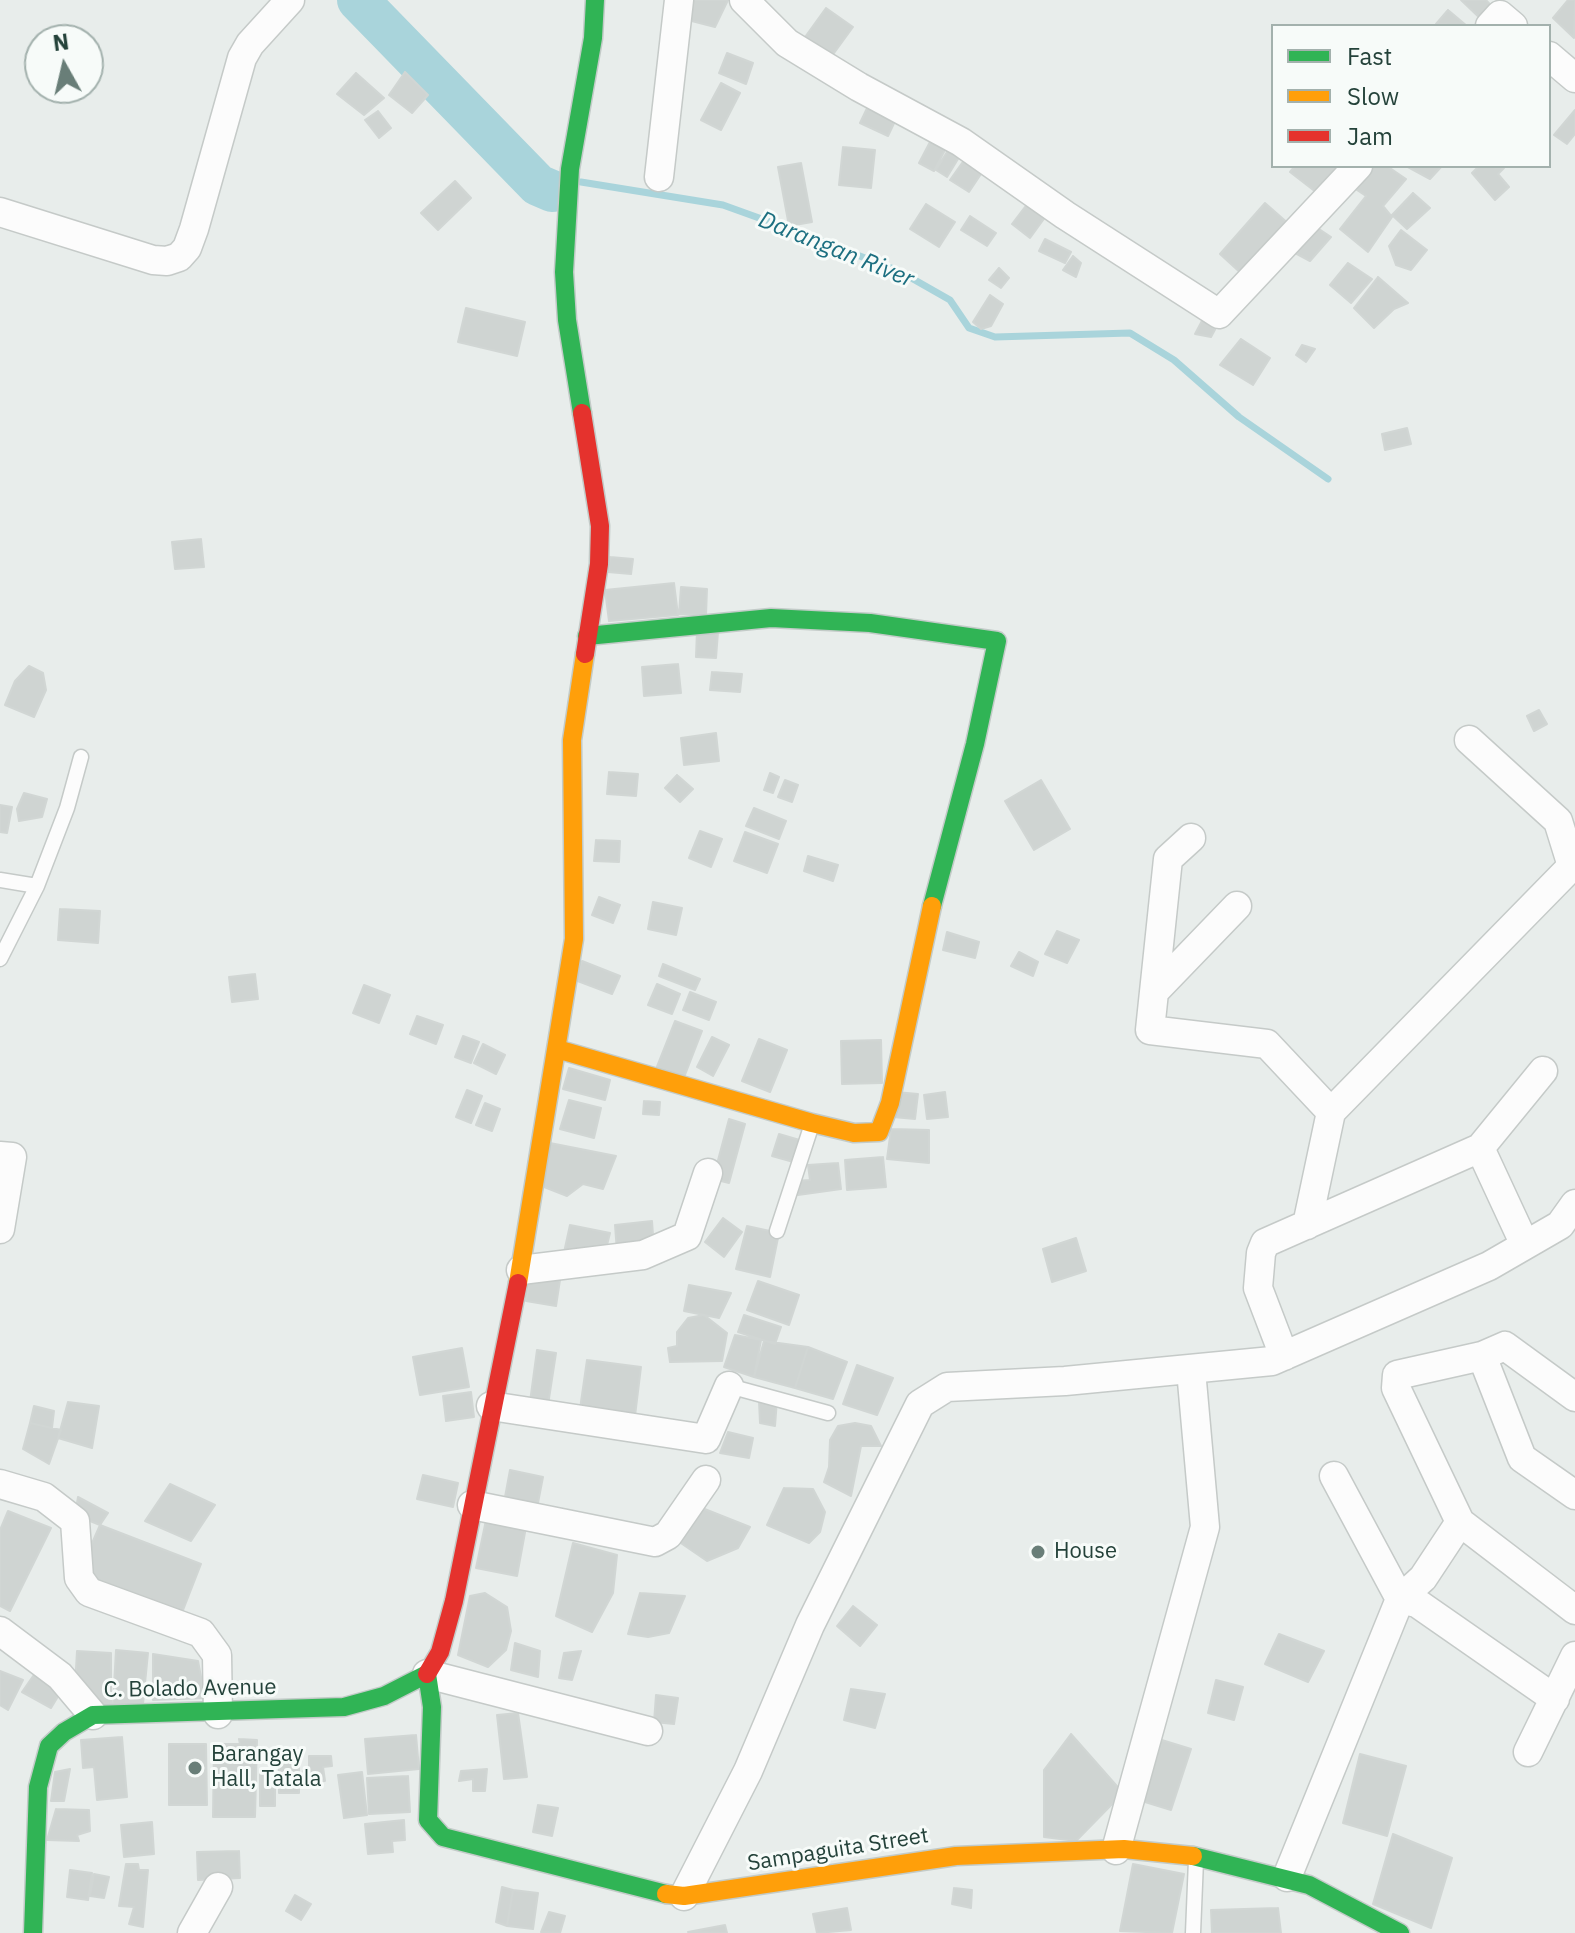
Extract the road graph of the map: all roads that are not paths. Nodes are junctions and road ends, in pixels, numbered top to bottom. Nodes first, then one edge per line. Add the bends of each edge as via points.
1 (290, 0) edge
2 (679, 0) edge
3 (744, 0) edge
4 (590, 3) edge
5 (1492, 24) edge
6 (1511, 24) edge
7 (1551, 58) edge
8 (1575, 78) edge
9 (1356, 168) edge
10 (659, 177) dead end
11 (0, 212) edge
12 (587, 636) junction
13 (1469, 740) dead end
14 (81, 757) dead end
15 (1191, 838) dead end
16 (0, 880) edge
17 (37, 886) junction
18 (1237, 906) dead end
19 (0, 959) edge
20 (1154, 992) junction
21 (557, 1049) junction
22 (1543, 1071) dead end
23 (1331, 1112) junction
24 (812, 1123) junction
25 (1480, 1148) junction
26 (0, 1156) edge
27 (708, 1173) dead end
28 (1575, 1204) edge
29 (1307, 1225) junction
30 (0, 1229) edge
31 (777, 1231) dead end
32 (1525, 1245) junction
33 (521, 1270) junction
34 (1284, 1356) junction
35 (1482, 1356) junction
36 (1191, 1370) junction
37 (729, 1386) joint
38 (1575, 1397) edge
39 (491, 1406) junction
40 (828, 1413) dead end
41 (1334, 1476) dead end
42 (706, 1480) dead end
43 (0, 1484) edge
44 (1575, 1495) edge
45 (472, 1505) junction
46 (1460, 1522) junction
47 (1400, 1599) junction
48 (1575, 1610) edge
49 (0, 1631) edge
50 (1575, 1656) edge
51 (427, 1674) junction
52 (1555, 1699) junction
53 (218, 1714) junction
54 (93, 1715) junction
55 (648, 1731) dead end
56 (1528, 1752) dead end
57 (1116, 1850) junction
58 (1196, 1856) junction
59 (1287, 1877) junction
60 (218, 1887) dead end
61 (684, 1896) junction
62 (41, 1933) edge
63 (192, 1933) edge
64 (1193, 1933) edge
65 (1400, 1933) edge

1 - 11 street via 242,58 194,229 179,257 153,260
2 - 10 street
3 - 9 street via 787,43 961,142 1219,314
4 - 12 street via 564,272 600,526
5 - 6 street via 1500,15
7 - 8 street
12 - 21 street via 572,740 574,939
12 - 24 street via 771,618 870,623 997,641 879,1132 854,1133
13 - 23 street via 1558,821 1572,866
14 - 17 lane
15 - 20 street via 1168,859
16 - 17 lane
17 - 19 lane
18 - 20 street
20 - 23 street via 1150,1030 1267,1044
21 - 24 street
21 - 33 street
22 - 25 street
23 - 29 street
24 - 31 lane
25 - 29 street
25 - 32 street
26 - 30 street via 12,1157
27 - 33 street via 687,1236 643,1255
28 - 32 street via 1560,1225
29 - 34 street via 1265,1243 1261,1253 1258,1288
32 - 34 street via 1489,1266
33 - 39 street
34 - 36 street
35 - 38 street via 1505,1346
35 - 44 street via 1522,1458
35 - 46 street via 1397,1375 1396,1388
36 - 57 street via 1205,1527
36 - 61 street via 947,1387 920,1404 816,1611 748,1771
37 - 39 street via 706,1439
37 - 40 lane
39 - 45 street
41 - 47 street
42 - 45 street via 668,1535 655,1542
43 - 53 street via 44,1497 75,1521 79,1578 89,1592 201,1633 217,1655
45 - 51 street via 454,1601 440,1652
46 - 47 street via 1423,1578
46 - 48 street
47 - 52 street via 1417,1603
47 - 59 street
49 - 54 street via 60,1676
50 - 52 street
51 - 53 street, C. Bolado Avenue via 384,1696 344,1707
51 - 55 street
51 - 61 street, Sampaguita Street via 432,1707 428,1820 443,1837 646,1891
52 - 56 street
53 - 54 street, C. Bolado Avenue
54 - 62 street, C. Bolado Avenue via 49,1746 38,1787
57 - 58 street, Sampaguita Street
57 - 61 street, Sampaguita Street via 956,1856
58 - 59 street, Sampaguita Street
58 - 64 lane
59 - 65 street, Sampaguita Street
60 - 63 street

